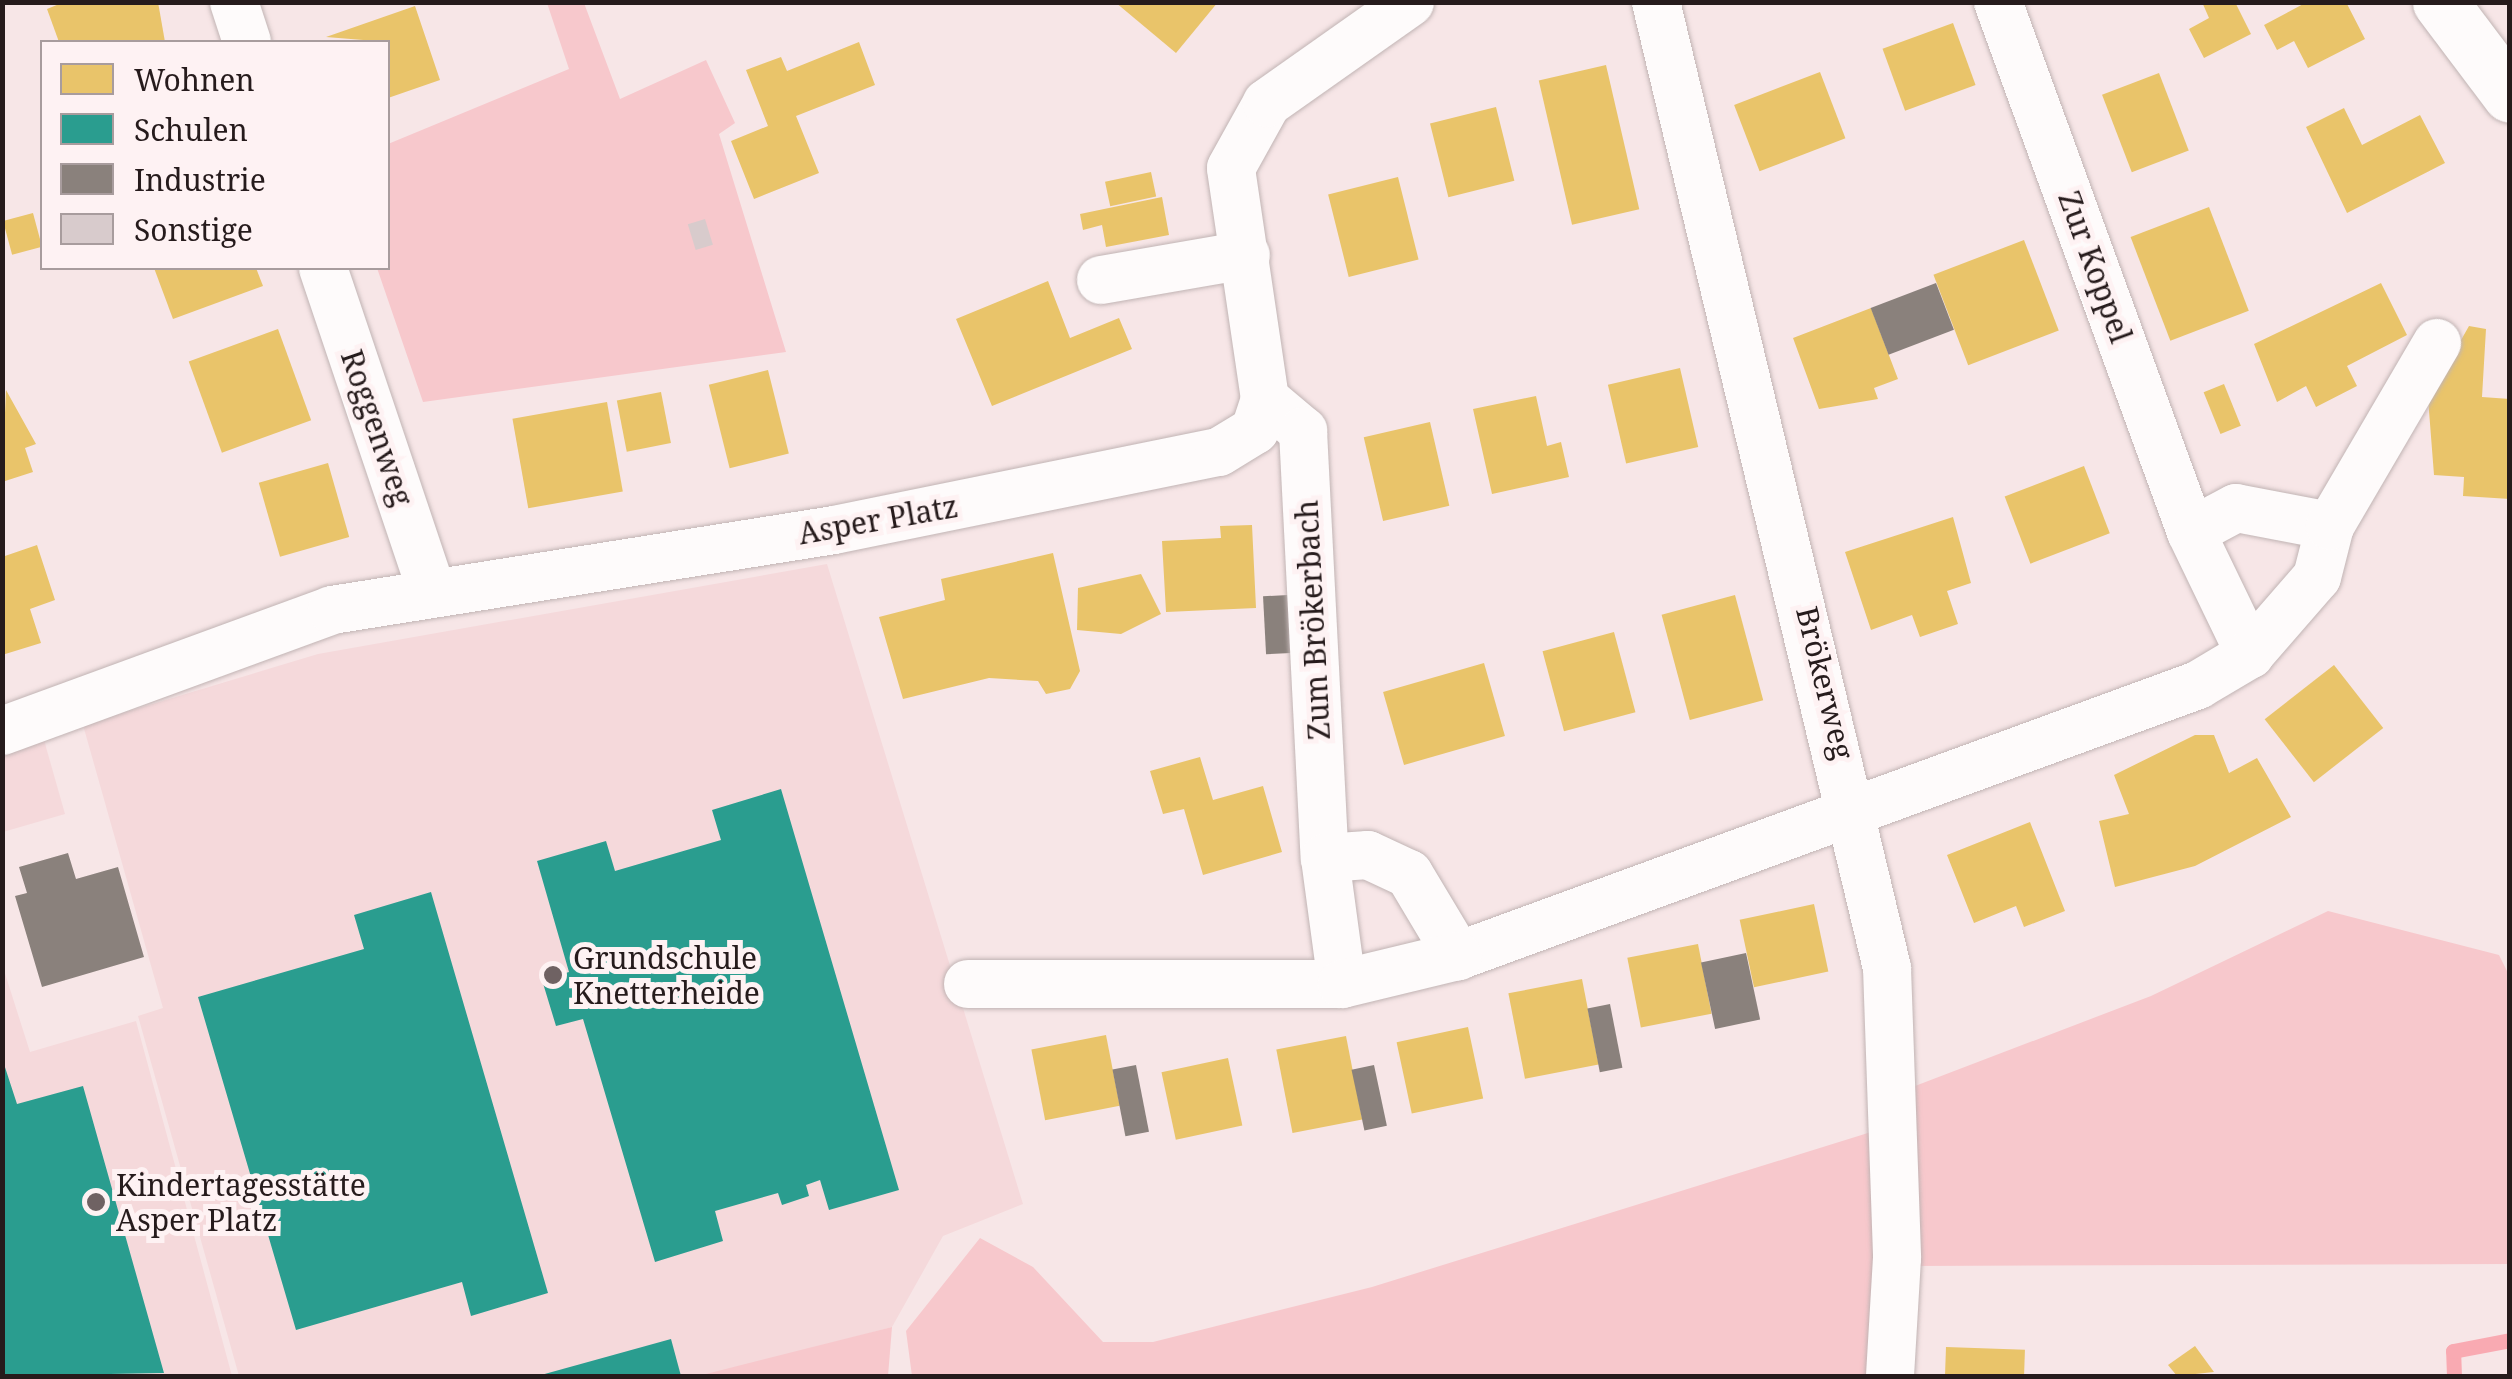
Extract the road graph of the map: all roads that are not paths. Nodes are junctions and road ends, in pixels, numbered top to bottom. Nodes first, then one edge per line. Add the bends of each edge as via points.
1 (234, 2) edge
2 (1410, 2) edge
3 (1656, 2) edge
4 (1998, 2) edge
5 (2440, 2) edge
6 (246, 40) edge
7 (2510, 95) edge
8 (1246, 254) junction
9 (324, 270) edge
10 (1101, 280) dead end
11 (2438, 342) dead end
12 (1265, 399) junction
13 (2330, 526) junction
14 (2191, 532) junction
15 (431, 589) junction
16 (2250, 654) junction
17 (2, 731) edge
18 (1858, 816) junction
19 (1325, 858) junction
20 (1458, 956) junction
21 (968, 984) dead end
22 (1342, 984) junction
23 (1890, 1376) edge

1 - 6 street
2 - 8 street via 1267,104 1230,168
3 - 18 street, Brökerweg
4 - 14 street, Zur Koppel
5 - 7 street
8 - 10 street
8 - 12 street
9 - 15 street, Roggenweg
11 - 13 street
12 - 15 street, Asper Platz via 1255,430 1219,452 1072,486
12 - 19 street, Zum Brökerbach via 1303,432
13 - 14 street via 2236,508
13 - 16 street via 2317,577
14 - 16 street, Zur Koppel
15 - 17 street, Asper Platz via 282,626
16 - 18 street via 2198,685
18 - 20 street
18 - 23 street, Brökerweg via 1888,968
19 - 20 street via 1368,855 1408,874
19 - 22 street, Zum Brökerbach
20 - 22 street
21 - 22 street

